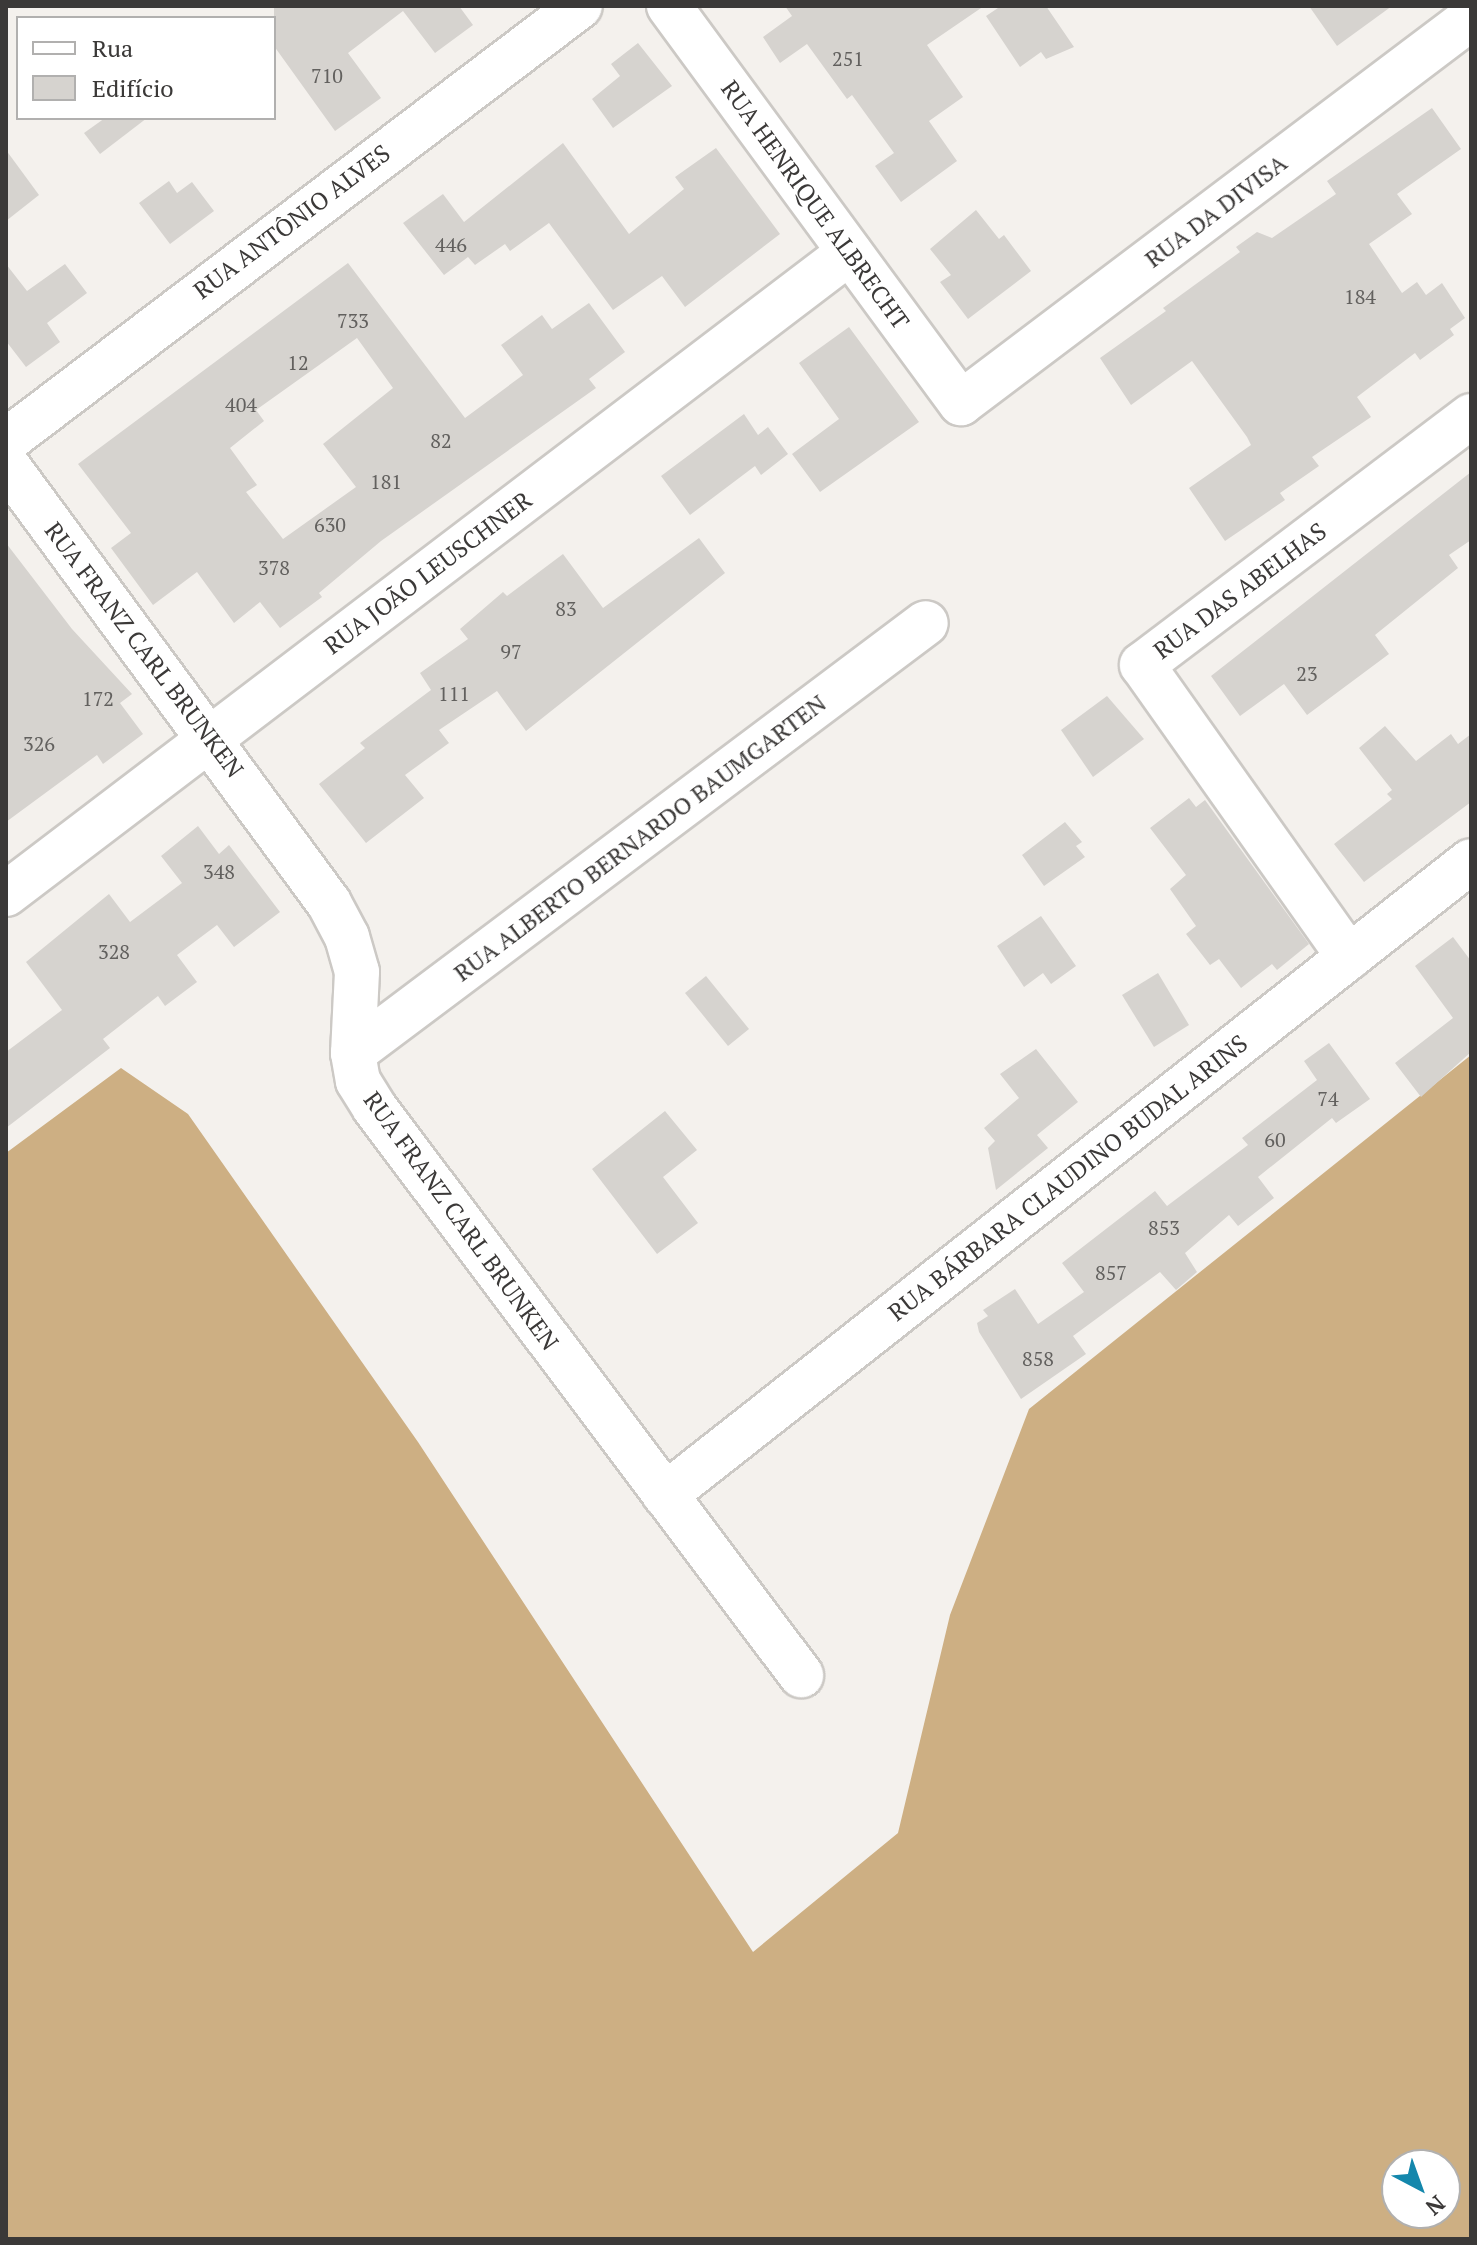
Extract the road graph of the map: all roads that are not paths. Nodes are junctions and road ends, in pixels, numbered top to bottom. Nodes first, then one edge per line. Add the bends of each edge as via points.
1 (580, 6) edge
2 (669, 6) edge
3 (1471, 18) edge
4 (850, 252) junction
5 (961, 403) joint
6 (1471, 416) edge
7 (6, 441) edge
8 (6, 464) edge
9 (926, 623) dead end
10 (210, 739) junction
11 (1471, 861) edge
12 (6, 894) edge
13 (1349, 957) junction
14 (353, 1053) junction
15 (665, 1495) junction
16 (801, 1675) dead end

1 - 7 street, RUA ANTÔNIO ALVES
2 - 4 street, RUA HENRIQUE ALBRECHT
3 - 5 street, RUA DA DIVISA
4 - 5 street, RUA HENRIQUE ALBRECHT
4 - 10 street, RUA JOÃO LEUSCHNER
6 - 13 street, RUA DAS ABELHAS via 1142,665
8 - 10 street, RUA FRANZ CARL BRUNKEN
9 - 14 street, RUA ALBERTO BERNARDO BAUMGARTEN
10 - 12 street, RUA JOÃO LEUSCHNER
10 - 14 street, RUA FRANZ CARL BRUNKEN via 308,871 347,937 358,1001
11 - 13 street, RUA BÁRBARA CLAUDINO BUDAL ARINS
13 - 15 street, RUA BÁRBARA CLAUDINO BUDAL ARINS
14 - 15 street, RUA FRANZ CARL BRUNKEN via 358,1081 374,1107
15 - 16 street, RUA FRANZ CARL BRUNKEN

